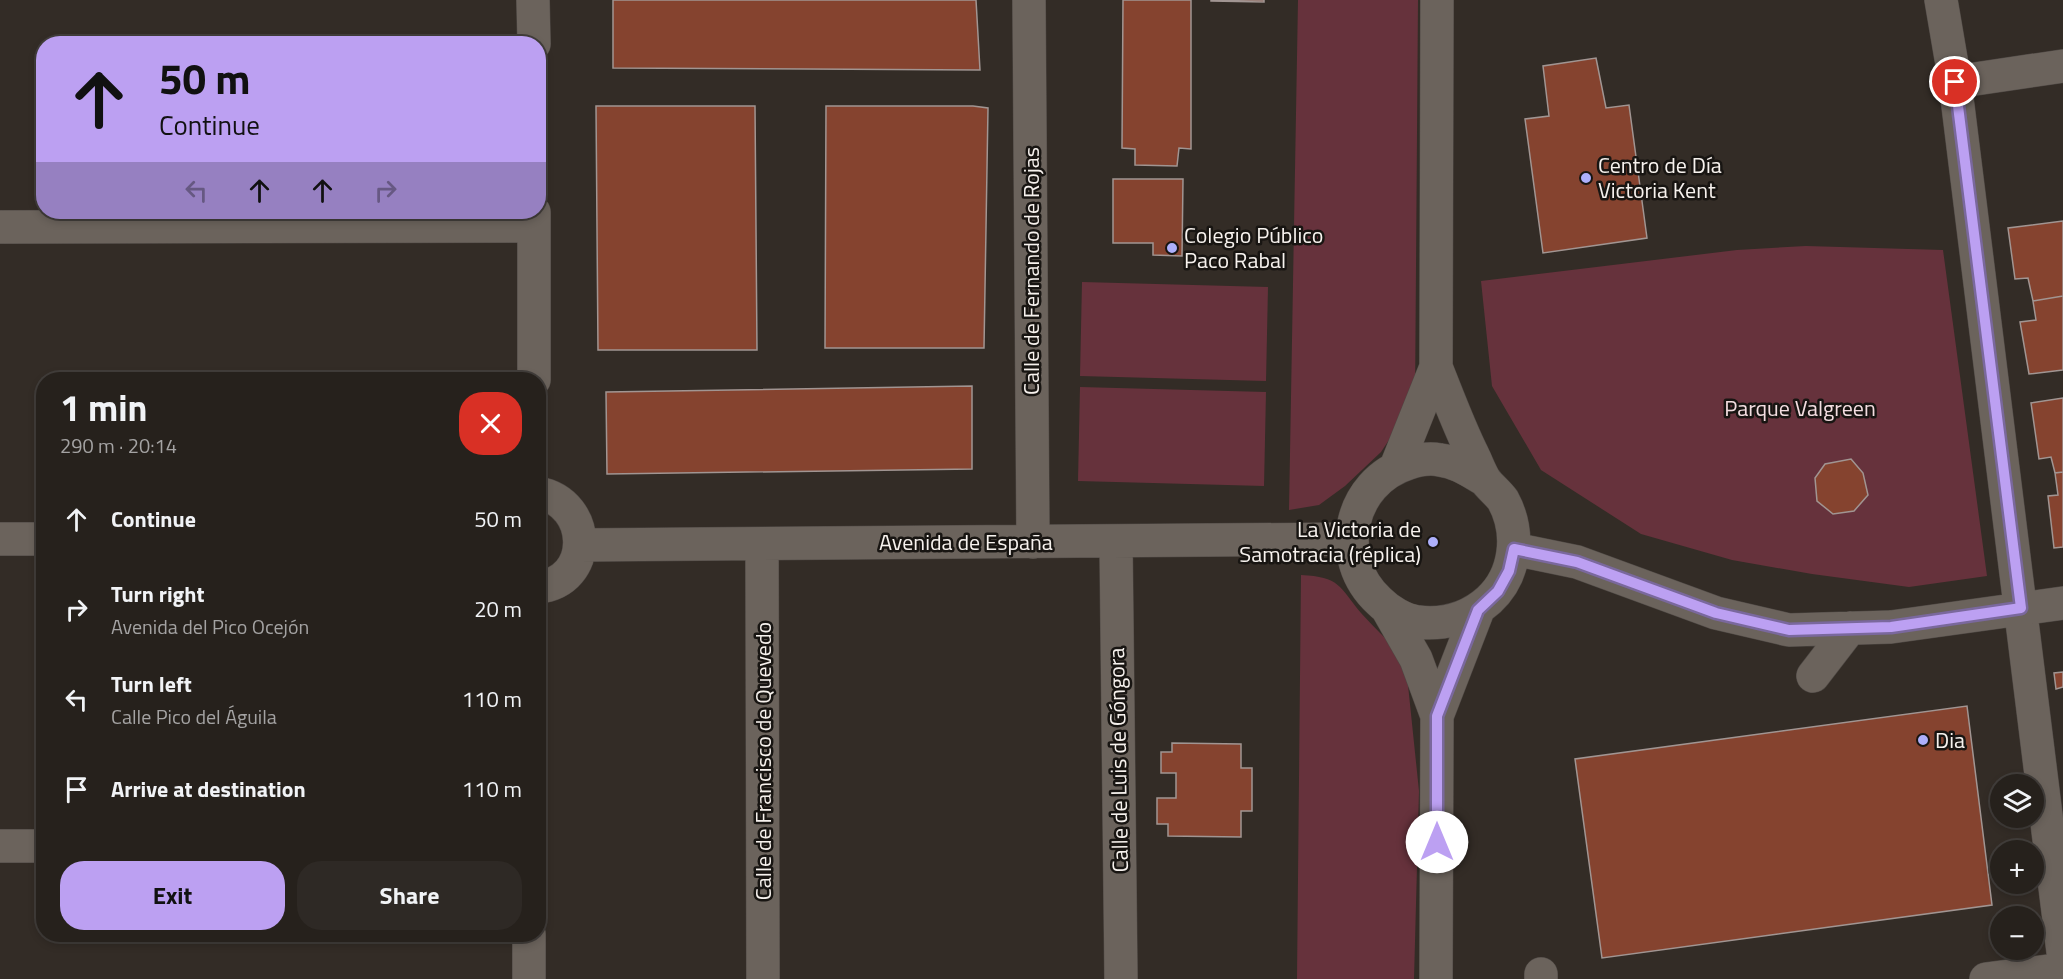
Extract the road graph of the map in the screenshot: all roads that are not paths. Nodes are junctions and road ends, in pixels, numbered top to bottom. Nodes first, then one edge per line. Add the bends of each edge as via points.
1 (534, 0) edge
2 (1029, 0) edge
3 (1437, 0) edge
4 (1941, 0) edge
5 (534, 36) edge
6 (2063, 66) edge
7 (1955, 82) junction
8 (534, 219) edge
9 (0, 227) edge
10 (1437, 368) junction
11 (534, 372) edge
12 (1396, 467) junction
13 (1485, 480) junction
14 (546, 494) edge
15 (0, 539) edge
16 (36, 539) edge
17 (1352, 539) junction
18 (1116, 541) junction
19 (1033, 542) junction
20 (762, 544) junction
21 (580, 545) junction
22 (1514, 549) junction
23 (546, 584) edge
24 (2063, 603) edge
25 (2021, 608) junction
26 (1388, 610) junction
27 (1478, 610) junction
28 (1850, 628) junction
29 (1813, 676) dead end
30 (1437, 716) junction
31 (0, 846) edge
32 (36, 846) edge
33 (530, 942) edge
34 (2063, 952) edge
35 (2063, 969) edge
36 (530, 979) edge
37 (763, 979) edge
38 (1121, 979) edge
39 (1437, 979) edge
40 (1986, 979) edge

1 - 5 street
2 - 19 street, Calle de Fernando de Rojas
3 - 10 street
4 - 7 street
6 - 7 street
7 - 25 street
8 - 9 street
8 - 11 street
10 - 12 street
10 - 13 street
12 - 13 street via 1418,460 1440,460
12 - 17 street via 1378,479 1364,496
13 - 22 street via 1502,499 1512,523
14 - 21 street via 563,503 573,515
15 - 16 street
17 - 18 street, Avenida de España
17 - 26 street via 1355,567 1368,591
18 - 19 street, Avenida de España
18 - 38 street, Calle de Luis de Góngora
19 - 20 street, Avenida de España
20 - 21 street, Avenida de España
20 - 37 street, Calle de Francisco de Quevedo
21 - 23 street via 568,572
22 - 27 street via 1509,571 1498,591
22 - 28 street via 1577,562 1716,613 1789,630
24 - 25 street
25 - 28 street via 1891,627
25 - 34 street
26 - 27 street via 1431,624
26 - 30 street via 1416,658
27 - 30 street
28 - 29 street
30 - 39 street
31 - 32 street
33 - 36 street
35 - 40 street

